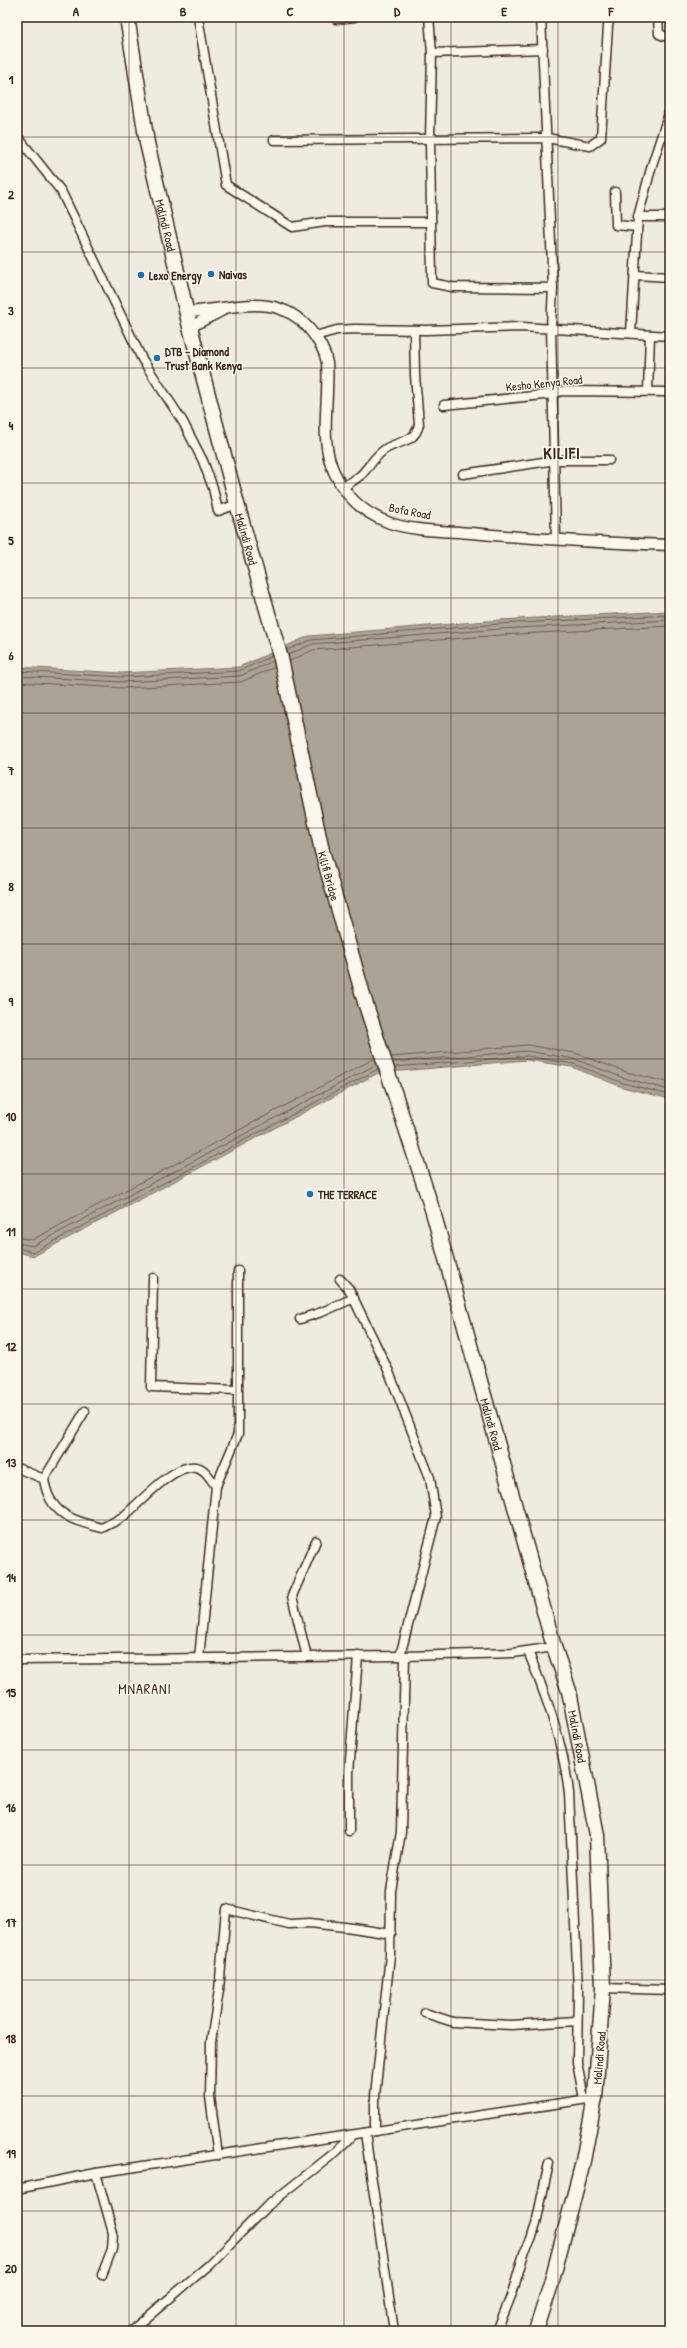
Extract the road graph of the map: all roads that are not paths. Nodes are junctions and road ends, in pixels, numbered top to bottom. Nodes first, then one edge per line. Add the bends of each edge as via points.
1 (126, 17) edge
2 (198, 17) edge
3 (354, 17) edge
4 (429, 17) edge
5 (541, 17) edge
6 (610, 17) edge
7 (658, 17) edge
8 (336, 19) dead end
9 (670, 38) edge
10 (543, 49) junction
11 (432, 54) junction
12 (670, 110) edge
13 (17, 136) edge
14 (547, 138) junction
15 (430, 139) junction
16 (274, 140) dead end
17 (615, 192) dead end
18 (670, 217) edge
19 (638, 218) junction
20 (431, 222) junction
21 (637, 227) junction
22 (634, 275) junction
23 (670, 277) edge
24 (553, 288) junction
25 (226, 308) junction
26 (187, 312) junction
27 (190, 327) junction
28 (551, 327) junction
29 (414, 330) junction
30 (631, 333) junction
31 (650, 335) junction
32 (315, 336) junction
33 (670, 336) edge
34 (648, 391) junction
35 (670, 392) edge
36 (554, 394) junction
37 (444, 405) dead end
38 (556, 460) junction
39 (609, 460) dead end
40 (463, 474) dead end
41 (343, 487) junction
42 (237, 504) junction
43 (556, 539) junction
44 (670, 545) edge
45 (262, 593) joint
46 (415, 1154) joint
47 (238, 1271) dead end
48 (153, 1278) dead end
49 (340, 1279) dead end
50 (354, 1298) junction
51 (300, 1319) dead end
52 (237, 1390) junction
53 (85, 1411) dead end
54 (17, 1468) edge
55 (44, 1479) junction
56 (216, 1486) junction
57 (316, 1541) dead end
58 (554, 1647) junction
59 (528, 1651) junction
60 (358, 1656) junction
61 (402, 1656) junction
62 (306, 1657) junction
63 (198, 1658) junction
64 (17, 1660) edge
65 (349, 1831) dead end
66 (391, 1934) junction
67 (603, 1988) junction
68 (670, 1990) edge
69 (425, 2013) dead end
70 (577, 2020) junction
71 (589, 2099) junction
72 (375, 2131) junction
73 (365, 2133) junction
74 (352, 2135) junction
75 (218, 2155) junction
76 (549, 2163) dead end
77 (96, 2173) junction
78 (17, 2189) edge
79 (102, 2275) dead end
80 (131, 2331) edge
81 (394, 2331) edge
82 (497, 2331) edge
83 (536, 2331) edge

1 - 26 highway, Malindi Road via 147,143
2 - 20 street via 226,185 292,227 325,222
3 - 8 street
4 - 11 street
5 - 10 street
6 - 14 street via 601,138 590,146
7 - 9 street via 659,34
10 - 11 street
10 - 14 street
11 - 15 street
12 - 19 street
13 - 42 street via 61,191 136,347 158,386 183,422 203,461 218,511
14 - 15 street
14 - 24 street
15 - 16 street
15 - 20 street
17 - 21 street via 616,225
18 - 19 street
19 - 21 street
20 - 24 street via 431,282 434,285
21 - 22 street
22 - 23 street
22 - 30 street
24 - 28 street
25 - 26 street, Bofa Road
25 - 27 street, Bofa Road
25 - 32 street, Bofa Road via 266,304 281,309 302,322
26 - 27 highway, Malindi Road
27 - 42 highway, Malindi Road
28 - 29 street
28 - 30 street
28 - 36 street
29 - 32 street via 354,328
29 - 41 street via 418,430 411,439 390,446 380,453 360,475
30 - 31 street
31 - 33 street
31 - 34 street
32 - 41 street, Bofa Road via 325,352 327,364 327,452 334,474
34 - 35 street, Kesho Kenya Road
34 - 36 street, Kesho Kenya Road via 560,391
36 - 37 street, Kesho Kenya Road
36 - 38 street
38 - 39 street
38 - 40 street
38 - 43 street
41 - 43 street, Bofa Road via 354,502 391,524
42 - 45 highway, Malindi Road
43 - 44 street, Bofa Road
45 - 46 highway, Kilifi Bridge via 281,659 322,851 365,1002
46 - 58 highway, Malindi Road via 469,1337
47 - 52 street
48 - 52 street via 151,1387
49 - 50 street
50 - 51 street
50 - 61 street via 389,1372 430,1478 436,1517
52 - 56 street via 238,1434
53 - 55 street
54 - 55 street
55 - 56 street via 45,1490 64,1517 102,1528 122,1518 169,1476 187,1467 204,1470
56 - 63 street
57 - 62 street via 292,1596
58 - 59 street
58 - 67 highway, Malindi Road via 569,1692 597,1835
59 - 61 street
59 - 70 street via 550,1706 565,1763 569,1793 578,1990
60 - 61 street
60 - 62 street
60 - 65 street via 349,1773
61 - 66 street via 401,1832 391,1890
62 - 63 street
63 - 64 street
66 - 72 street via 375,2096
66 - 75 street via 310,1923 289,1924 226,1909 220,1990 211,2042 210,2098
67 - 68 street
67 - 71 highway, Malindi Road
69 - 70 street via 453,2022 511,2025
70 - 71 street via 577,2063
71 - 72 street
71 - 83 highway, Malindi Road via 580,2174
72 - 73 street
73 - 74 street
73 - 81 street
74 - 75 street
74 - 80 street via 337,2151 266,2207 209,2265
75 - 77 street
76 - 82 street via 536,2224
77 - 78 street
77 - 79 street via 113,2233 112,2249

